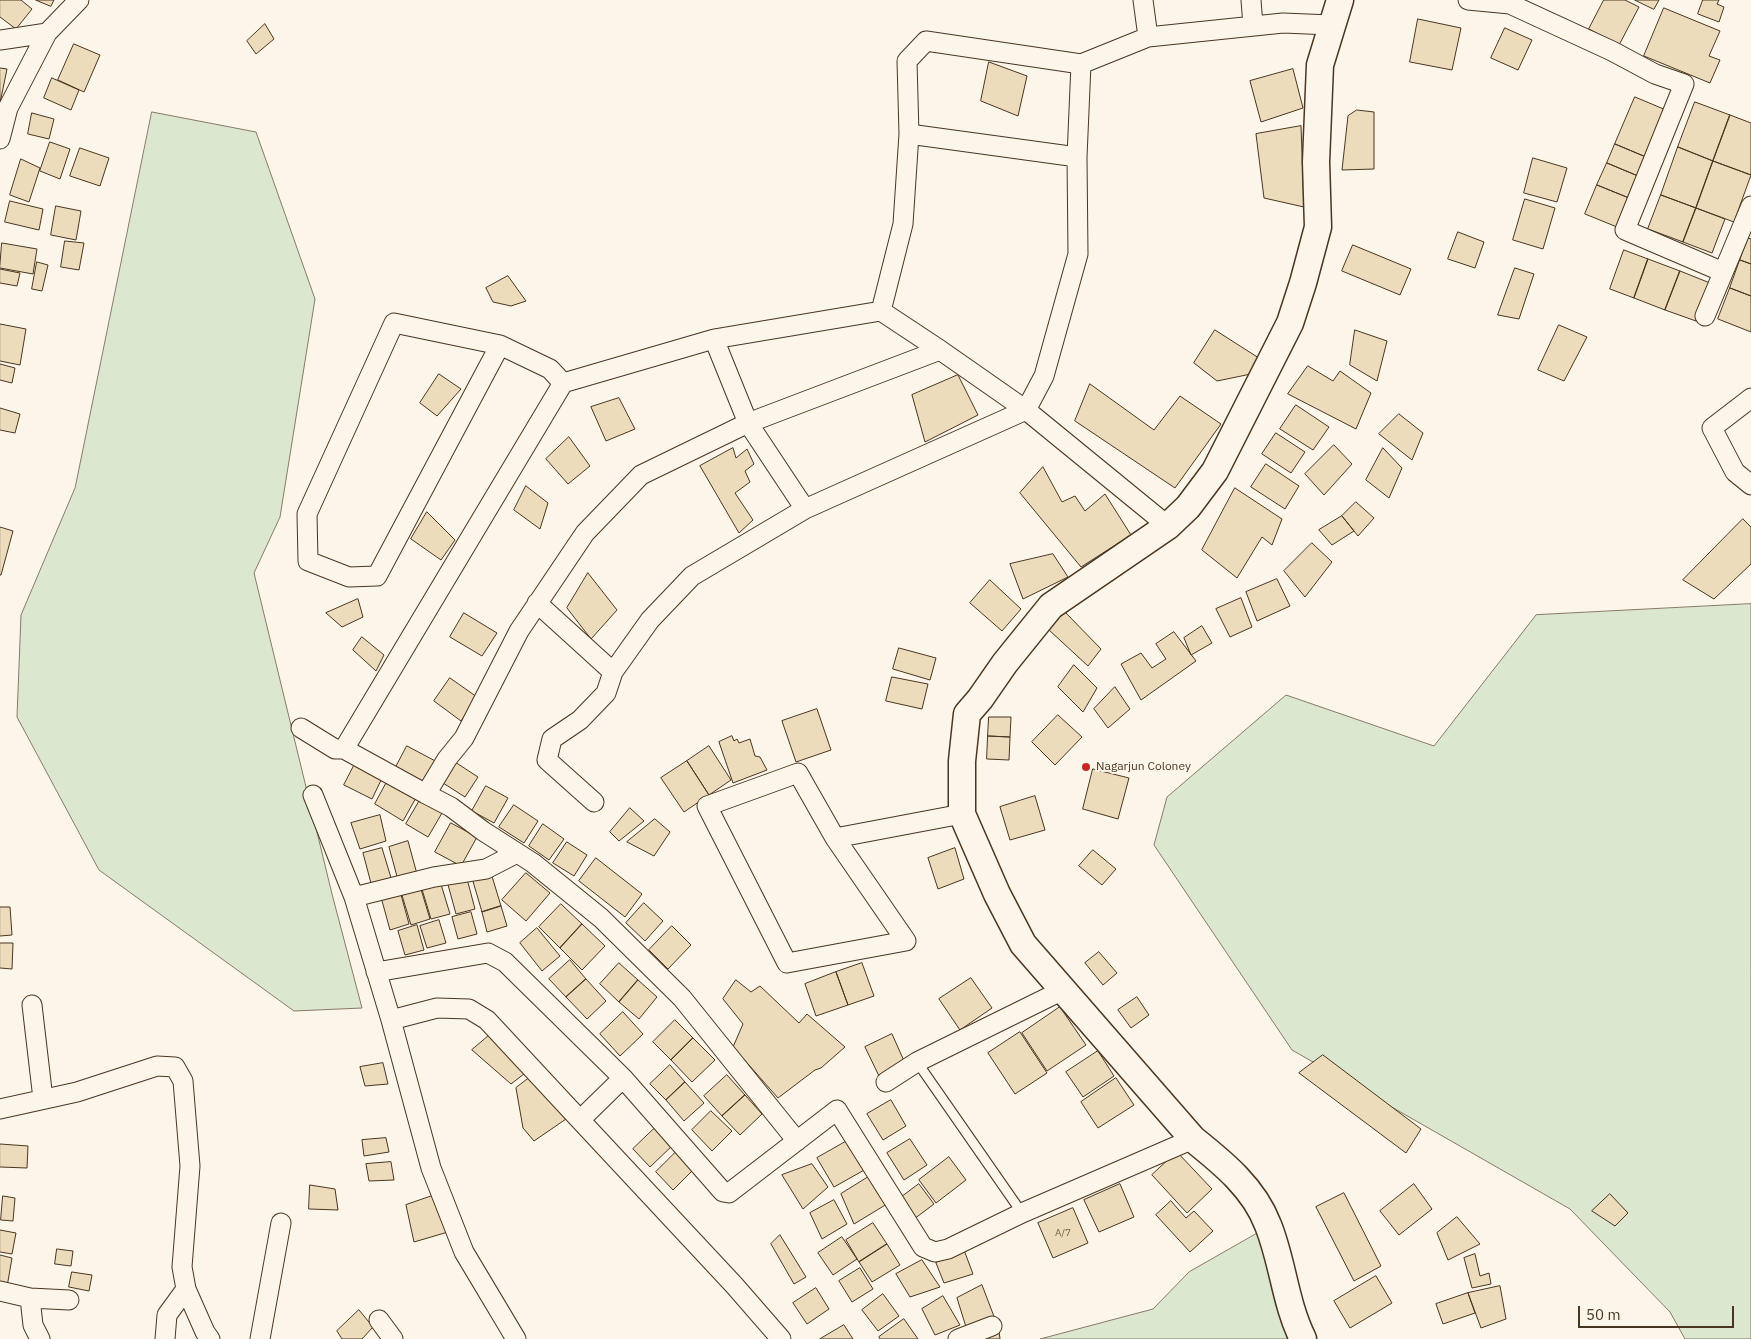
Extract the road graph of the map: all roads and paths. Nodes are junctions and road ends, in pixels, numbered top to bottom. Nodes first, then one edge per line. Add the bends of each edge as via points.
1 (79, 0) edge
2 (1143, 0) edge
3 (1251, 0) edge
4 (1340, 0) edge
5 (1468, 0) edge
6 (1332, 25) junction
7 (1253, 26) junction
8 (46, 33) junction
9 (1148, 37) junction
10 (0, 40) edge
11 (1081, 64) junction
12 (909, 134) junction
13 (0, 139) edge
14 (1077, 157) junction
15 (1751, 206) edge
16 (1723, 272) junction
17 (881, 311) junction
18 (1705, 316) dead end
19 (714, 339) junction
20 (500, 345) junction
21 (940, 350) junction
22 (563, 384) junction
23 (1751, 398) edge
24 (1026, 410) junction
25 (748, 423) junction
26 (1751, 485) edge
27 (805, 509) junction
28 (1168, 526) junction
29 (536, 603) junction
30 (613, 672) junction
31 (302, 728) dead end
32 (344, 749) junction
33 (426, 794) junction
34 (313, 795) dead end
35 (594, 802) dead end
36 (962, 814) junction
37 (835, 838) junction
38 (517, 853) junction
39 (354, 897) junction
40 (376, 972) junction
41 (1063, 990) junction
42 (32, 1005) dead end
43 (390, 1020) junction
44 (917, 1062) junction
45 (624, 1078) junction
46 (886, 1082) dead end
47 (43, 1099) junction
48 (0, 1109) edge
49 (580, 1120) junction
50 (1193, 1139) junction
51 (797, 1142) junction
52 (1022, 1213) junction
53 (281, 1223) dead end
54 (186, 1289) junction
55 (0, 1291) edge
56 (30, 1298) junction
57 (69, 1300) dead end
58 (379, 1320) dead end
59 (992, 1326) dead end
60 (40, 1339) edge
61 (165, 1339) edge
62 (210, 1339) edge
63 (260, 1339) edge
64 (393, 1339) edge
65 (516, 1339) edge
66 (781, 1339) edge
67 (958, 1339) edge
68 (1303, 1339) edge

1 - 8 street
2 - 9 street
3 - 7 street
4 - 6 main road
5 - 16 street via 1510,4 1655,74 1684,84 1625,230
6 - 7 street via 1283,23
6 - 28 main road via 1320,65 1316,162 1318,227 1290,323 1215,471 1188,507
7 - 9 street
8 - 10 street
8 - 13 street via 8,108
9 - 11 street
11 - 12 street via 926,41 907,61
11 - 14 street
12 - 14 street
12 - 17 street via 903,224
14 - 24 street via 1078,254 1044,376
15 - 16 street
16 - 18 street
17 - 19 street
17 - 21 street
19 - 22 street
19 - 25 street
20 - 20 street via 377,576 349,577 308,561 307,514 394,323
20 - 22 street via 550,369
21 - 24 street
21 - 25 street
22 - 32 street
23 - 26 street via 1712,428 1735,472
24 - 27 street
24 - 28 street
25 - 27 street
25 - 29 street via 641,475 584,533
27 - 30 street via 692,576 650,620
28 - 36 main road via 1051,606 967,714 962,761
29 - 30 street
29 - 33 street via 464,738
30 - 35 street via 606,693 580,720 552,739 547,760
31 - 32 street via 335,749
32 - 33 street
33 - 38 street via 451,807
34 - 39 street
36 - 37 street
36 - 41 main road via 1023,944
37 - 37 street via 798,774 707,806 787,964 906,941
38 - 39 street via 486,869 434,877
38 - 51 street via 601,918 682,998
39 - 40 street
40 - 43 street
40 - 45 street via 488,953 505,962
41 - 44 street
41 - 50 main road
42 - 47 street
43 - 49 street via 437,1008 470,1009 487,1020
43 - 65 street via 431,1168 464,1252
44 - 46 street
44 - 52 lane
45 - 49 street
45 - 51 street via 723,1192 730,1193
47 - 48 street
47 - 54 street via 77,1092 156,1066 175,1067 183,1081 190,1166 182,1267
49 - 66 street
50 - 52 street
50 - 68 main road via 1242,1182 1268,1224 1294,1321
51 - 52 street via 837,1110 923,1247 935,1252 948,1249
53 - 63 street
54 - 61 street via 167,1315
54 - 62 street
55 - 56 street
56 - 57 street
56 - 60 street via 33,1325
58 - 64 street
59 - 67 street

